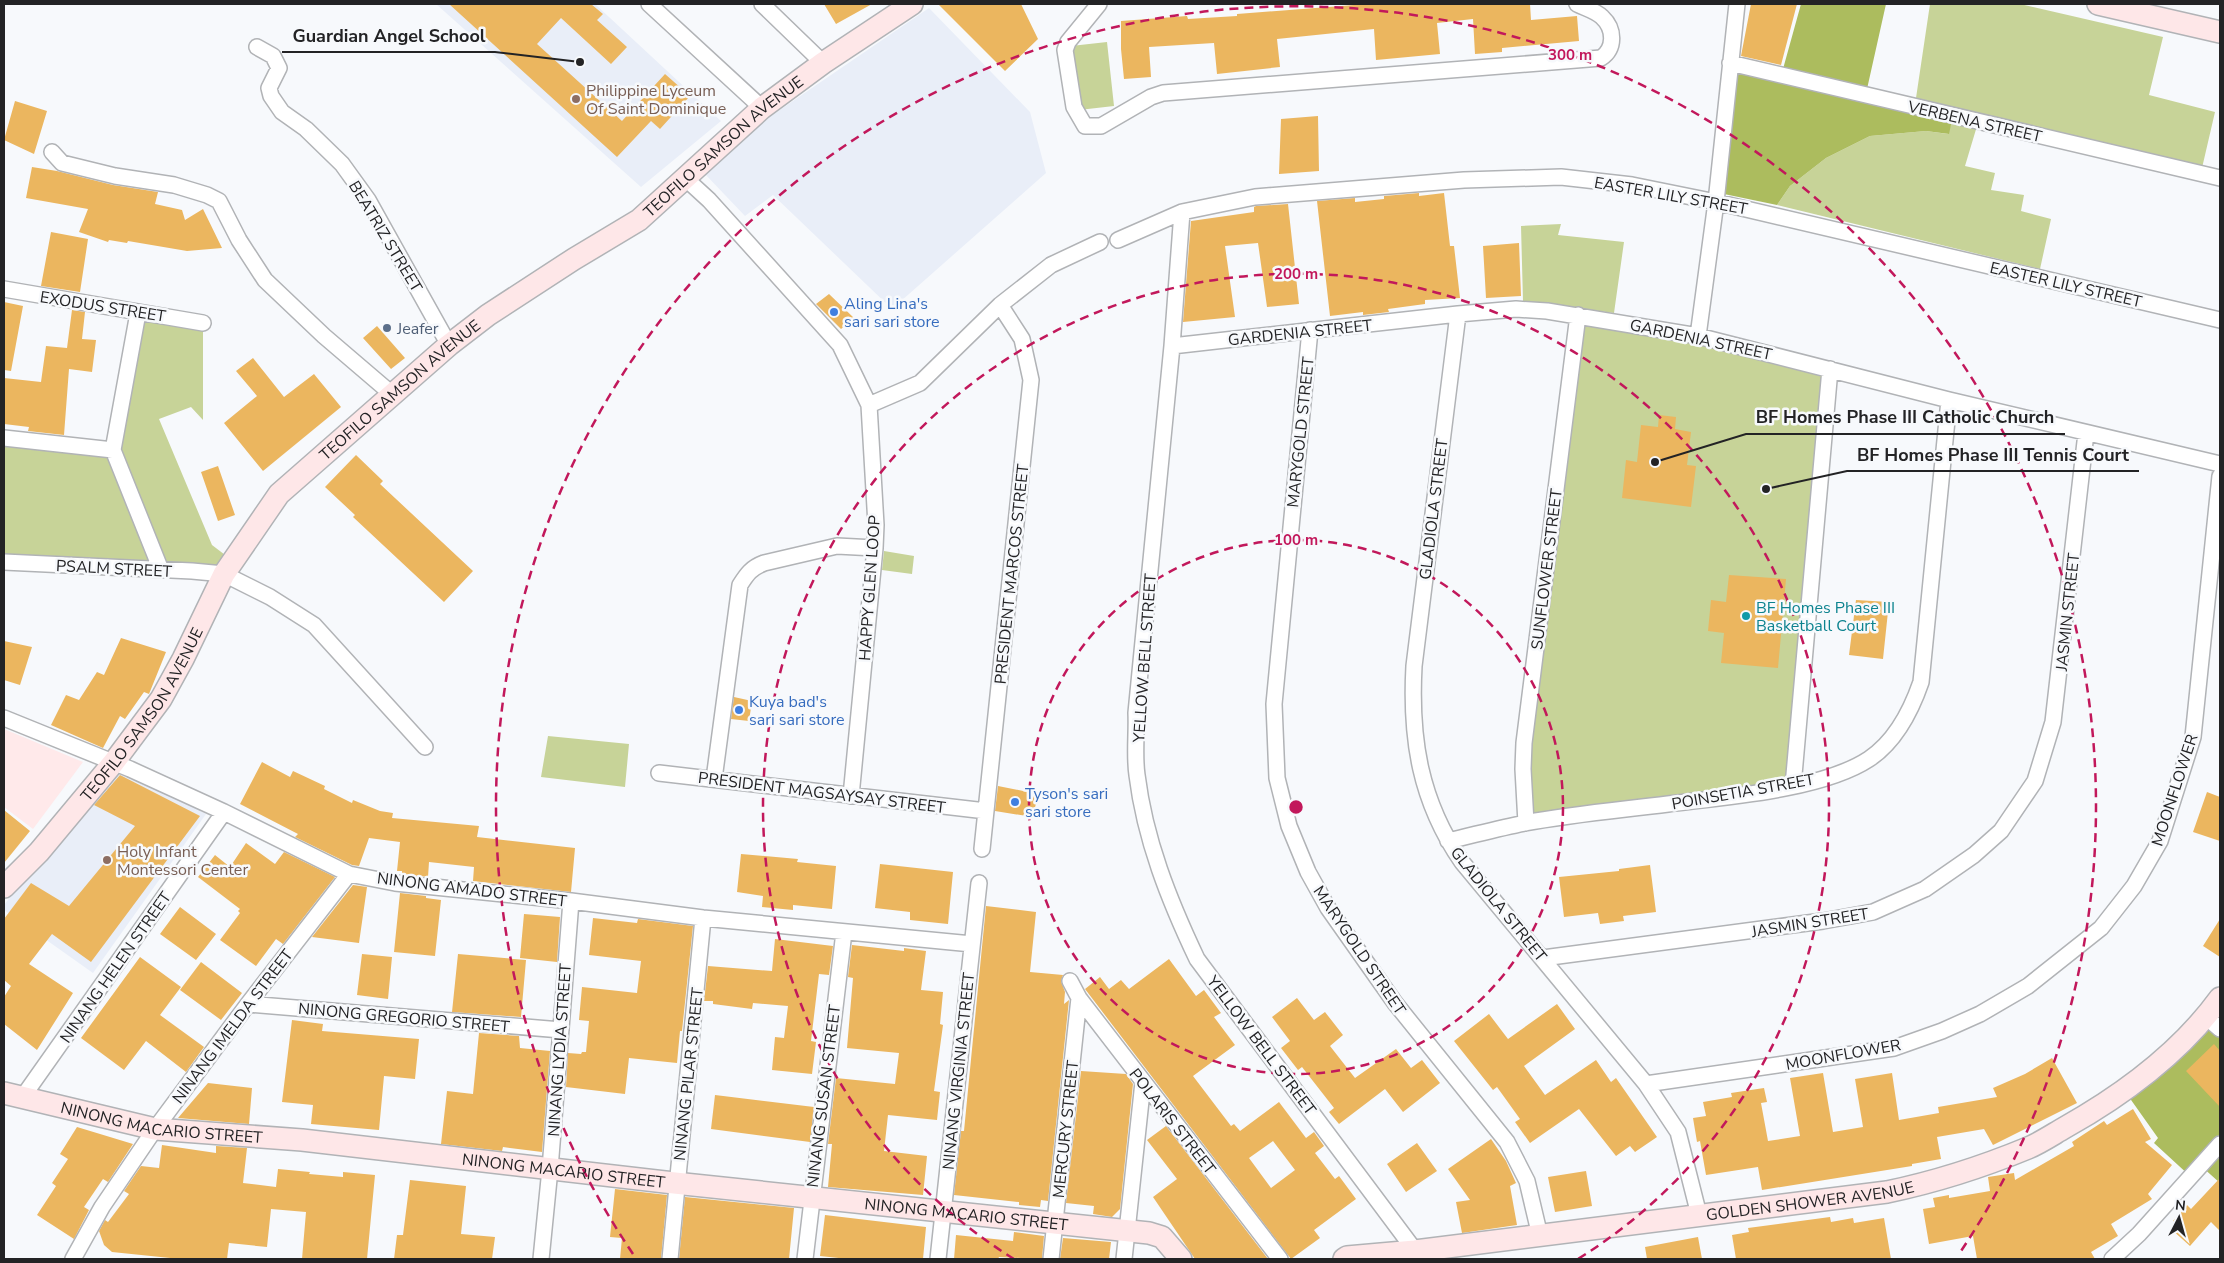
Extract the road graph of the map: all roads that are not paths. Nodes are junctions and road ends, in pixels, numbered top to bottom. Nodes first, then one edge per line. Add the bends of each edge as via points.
1 (649, 4) edge
2 (762, 4) edge
3 (912, 4) edge
4 (1099, 4) edge
5 (1577, 4) edge
6 (1737, 4) edge
7 (2098, 4) edge
8 (2126, 7) edge
9 (2220, 32) edge
10 (257, 47) dead end
11 (824, 63) junction
12 (1730, 63) junction
13 (762, 108) junction
14 (52, 152) dead end
15 (685, 178) junction
16 (2220, 178) edge
17 (1716, 202) junction
18 (1182, 212) junction
19 (1118, 240) dead end
20 (1100, 242) dead end
21 (4, 289) edge
22 (1000, 305) junction
23 (138, 313) junction
24 (1458, 314) junction
25 (1578, 315) junction
26 (2220, 320) edge
27 (203, 323) dead end
28 (1310, 330) junction
29 (1698, 336) junction
30 (450, 345) junction
31 (1172, 346) junction
32 (1830, 369) junction
33 (392, 395) junction
34 (1949, 400) junction
35 (869, 405) junction
36 (2086, 433) junction
37 (4, 438) edge
38 (113, 450) junction
39 (2220, 464) edge
40 (2220, 476) edge
41 (875, 548) junction
42 (4, 562) edge
43 (161, 570) junction
44 (224, 574) junction
45 (4, 718) edge
46 (424, 747) dead end
47 (114, 762) junction
48 (658, 773) dead end
49 (714, 779) junction
50 (1793, 786) junction
51 (851, 796) junction
52 (986, 811) junction
53 (224, 812) junction
54 (1526, 822) junction
55 (1448, 841) junction
56 (982, 849) dead end
57 (350, 874) junction
58 (979, 883) dead end
59 (4, 887) edge
60 (571, 901) junction
61 (703, 918) junction
62 (844, 932) junction
63 (972, 944) junction
64 (1542, 958) junction
65 (1070, 981) dead end
66 (1079, 998) junction
67 (2220, 998) edge
68 (248, 1004) junction
69 (2213, 1023) edge
70 (561, 1030) junction
71 (1143, 1082) junction
72 (1646, 1084) junction
73 (13, 1096) edge
74 (156, 1129) junction
75 (2220, 1144) edge
76 (550, 1168) junction
77 (677, 1184) junction
78 (811, 1196) junction
79 (942, 1211) junction
80 (1698, 1215) junction
81 (1055, 1224) junction
82 (1126, 1231) junction
83 (1540, 1236) junction
84 (1419, 1255) edge
85 (74, 1259) edge
86 (540, 1259) edge
87 (670, 1259) edge
88 (805, 1259) edge
89 (938, 1259) edge
90 (1051, 1259) edge
91 (1124, 1259) edge
92 (1181, 1259) edge
93 (1280, 1259) edge
94 (1344, 1259) edge
95 (2112, 1259) edge

1 - 13 street
2 - 11 street
3 - 11 street, TEOFILO SAMSON AVENUE
4 - 5 street via 1065,50 1074,107 1085,126 1101,126 1163,93 1601,58 1612,45 1610,28 1602,17
6 - 12 street
7 - 8 street
8 - 9 street
10 - 30 street, BEATRIZ STREET via 273,56 279,68 269,88 274,103 342,164 368,200
11 - 13 street, TEOFILO SAMSON AVENUE
12 - 16 street, VERBENA STREET
12 - 17 street
13 - 15 street, TEOFILO SAMSON AVENUE
14 - 33 street via 62,163 174,186 219,201 239,240 266,280
15 - 30 street, TEOFILO SAMSON AVENUE via 639,220 525,290
15 - 35 street, HAPPY GLEN LOOP via 709,200 840,345
17 - 18 street, EASTER LILY STREET via 1632,185 1561,177 1464,180 1254,197
17 - 26 street, EASTER LILY STREET
17 - 29 street
18 - 19 street, EASTER LILY STREET
18 - 31 street, YELLOW BELL STREET
20 - 22 street via 1051,265
21 - 23 street, EXODUS STREET
22 - 35 street via 920,383
22 - 52 street, PRESIDENT MARCOS STREET via 1022,339 1031,380
23 - 27 street, EXODUS STREET
23 - 38 street
24 - 25 street, GARDENIA STREET via 1516,309
24 - 28 street, GARDENIA STREET
24 - 55 street, GLADIOLA STREET via 1412,688 1414,738 1422,776 1428,800
25 - 29 street, GARDENIA STREET
25 - 54 street, SUNFLOWER STREET via 1524,743 1522,770
28 - 31 street, GARDENIA STREET
28 - 83 street, MARYGOLD STREET via 1274,704 1277,778 1289,826 1308,872 1328,908 1395,1003 1507,1142 1527,1181
29 - 32 street, GARDENIA STREET
30 - 33 street, TEOFILO SAMSON AVENUE
31 - 84 street, YELLOW BELL STREET via 1136,713 1137,774 1152,851 1174,911 1197,959
32 - 34 street, GARDENIA STREET
32 - 50 street
33 - 44 street, TEOFILO SAMSON AVENUE via 279,494
34 - 36 street, GARDENIA STREET
34 - 50 street, POINSETIA STREET via 1921,682 1912,708 1894,736 1870,759 1840,773
35 - 41 street, HAPPY GLEN LOOP
36 - 39 street, GARDENIA STREET
36 - 64 street, JASMIN STREET via 2054,722 2035,780 2001,831 1974,856 1925,889 1873,912 1823,922
37 - 38 street
38 - 43 street
40 - 72 street, MOONFLOWER via 2193,737 2160,841 2134,886 2101,928 2028,986 1980,1014 1894,1048
41 - 49 street via 837,546 764,563 746,574 740,586
41 - 51 street, HAPPY GLEN LOOP
42 - 43 street, PSALM STREET
43 - 44 street, PSALM STREET
44 - 46 street via 270,597 314,625
44 - 47 street, TEOFILO SAMSON AVENUE via 161,699
45 - 47 street, NINONG AMADO STREET
47 - 53 street, NINONG AMADO STREET
47 - 59 street, TEOFILO SAMSON AVENUE via 39,852
48 - 49 street, PRESIDENT MAGSAYSAY STREET
49 - 51 street, PRESIDENT MAGSAYSAY STREET
50 - 54 street, POINSETIA STREET
51 - 52 street, PRESIDENT MAGSAYSAY STREET
52 - 56 street, PRESIDENT MARCOS STREET
53 - 57 street, NINONG AMADO STREET
53 - 73 street, NINANG HELEN STREET
54 - 55 street, POINSETIA STREET
55 - 64 street, GLADIOLA STREET
57 - 60 street, NINONG AMADO STREET via 395,883
57 - 68 street, NINANG IMELDA STREET
58 - 63 street, NINANG VIRGINIA STREET
60 - 61 street, NINONG AMADO STREET
60 - 70 street, NINANG LYDIA STREET
61 - 62 street, NINONG AMADO STREET
61 - 77 street, NINANG PILAR STREET
62 - 63 street, NINONG AMADO STREET
62 - 78 street, NINANG SUSAN STREET
63 - 79 street, NINANG VIRGINIA STREET
64 - 72 street, GLADIOLA STREET
65 - 66 street, POLARIS STREET
66 - 71 street, POLARIS STREET
66 - 81 street, MERCURY STREET
67 - 69 street, GOLDEN SHOWER AVENUE
68 - 70 street, NINONG GREGORIO STREET
68 - 74 street, NINANG IMELDA STREET
69 - 80 street, GOLDEN SHOWER AVENUE via 2179,1044 2098,1109 2030,1148 1944,1179 1911,1187
70 - 76 street, NINANG LYDIA STREET
71 - 82 street
71 - 93 street, POLARIS STREET
72 - 80 street, GLADIOLA STREET via 1678,1132
73 - 74 street, NINONG MACARIO STREET
74 - 76 street, NINONG MACARIO STREET via 302,1140
74 - 85 street, NINANG IMELDA STREET via 102,1207
75 - 95 street via 2139,1234
76 - 77 street, NINONG MACARIO STREET
76 - 86 street, NINANG LYDIA STREET
77 - 78 street, NINONG MACARIO STREET
77 - 87 street, NINANG PILAR STREET
78 - 79 street, NINONG MACARIO STREET
78 - 88 street, NINANG SUSAN STREET
79 - 81 street, NINONG MACARIO STREET
79 - 89 street, NINANG VIRGINIA STREET
80 - 83 street, GOLDEN SHOWER AVENUE
81 - 82 street, NINONG MACARIO STREET
81 - 90 street, MERCURY STREET
82 - 91 street
82 - 92 street, NINONG MACARIO STREET via 1162,1237
83 - 84 street, GOLDEN SHOWER AVENUE
84 - 94 street, GOLDEN SHOWER AVENUE

